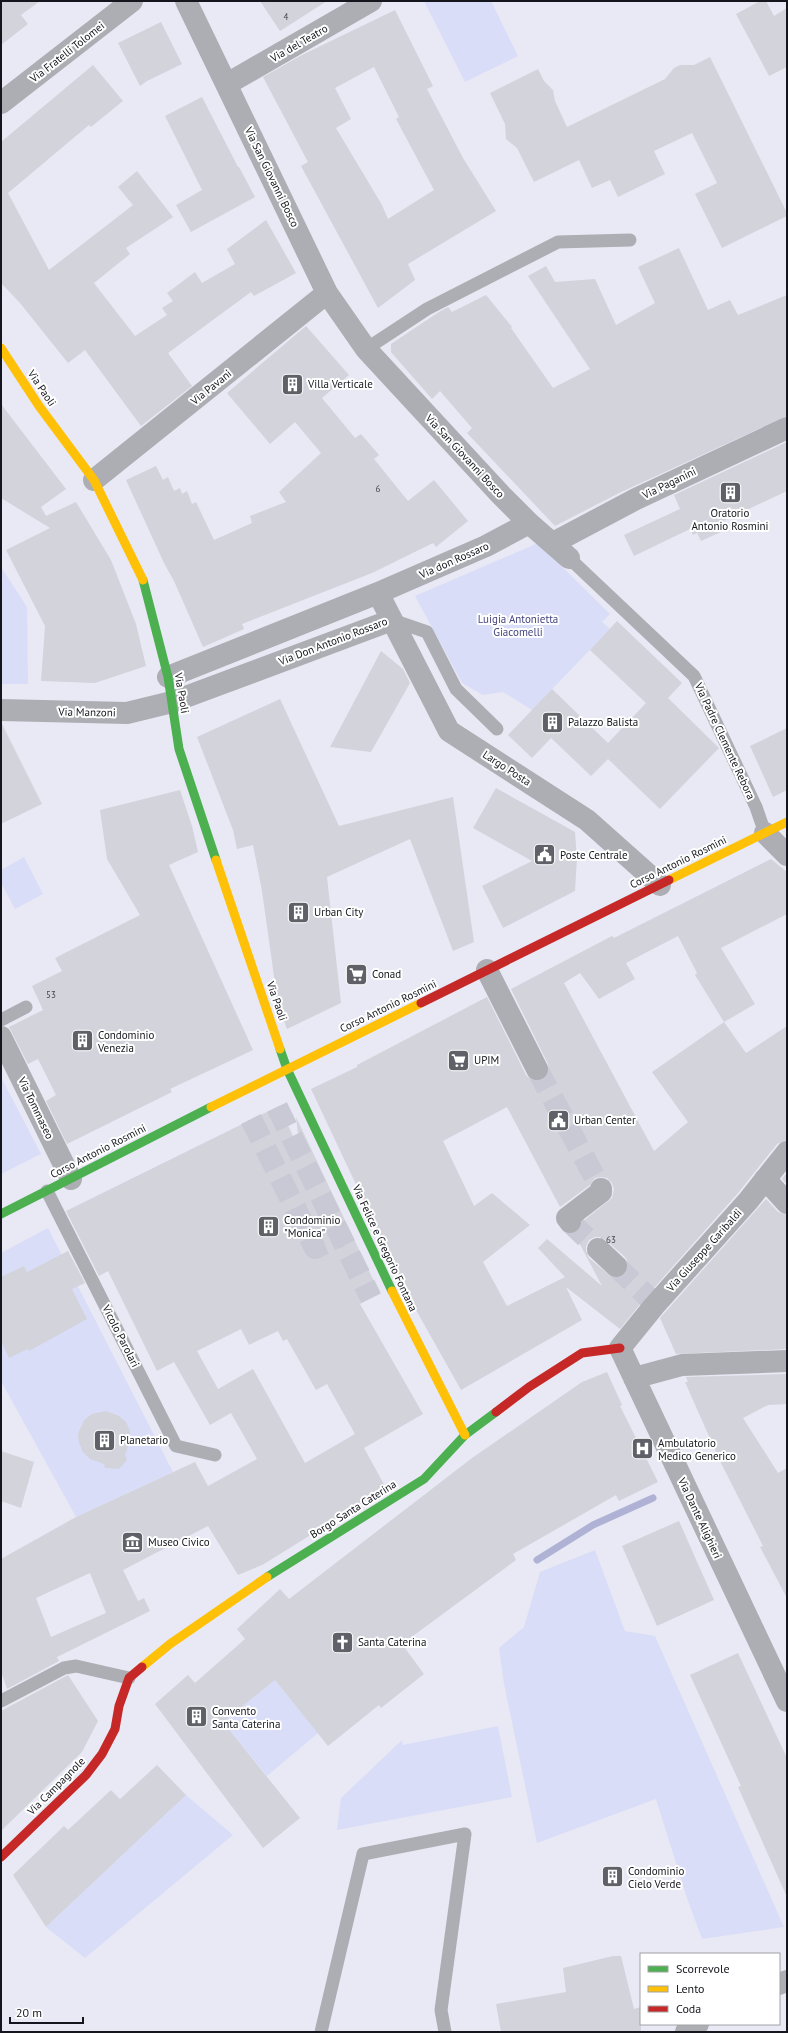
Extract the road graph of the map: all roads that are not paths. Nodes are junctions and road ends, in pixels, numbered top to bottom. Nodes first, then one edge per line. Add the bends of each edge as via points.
1 (132, 1) edge
2 (186, 1) edge
3 (371, 1) edge
4 (227, 84) junction
5 (1, 103) edge
6 (630, 240) dead end
7 (327, 293) junction
8 (1, 348) edge
9 (366, 349) junction
10 (787, 428) edge
11 (94, 480) junction
12 (529, 523) junction
13 (553, 543) junction
14 (569, 558) joint
15 (378, 593) junction
16 (392, 620) junction
17 (168, 678) junction
18 (172, 702) junction
19 (1, 710) edge
20 (497, 729) dead end
21 (787, 822) edge
22 (766, 833) junction
23 (787, 855) edge
24 (660, 884) junction
25 (487, 970) junction
26 (26, 1007) dead end
27 (1, 1020) edge
28 (1, 1038) edge
29 (537, 1068) tunnel mouth
30 (287, 1069) junction
31 (787, 1152) edge
32 (71, 1179) junction
33 (765, 1179) junction
34 (601, 1189) dead end
35 (47, 1191) junction
36 (787, 1203) edge
37 (1, 1214) edge
38 (570, 1222) dead end
39 (598, 1249) tunnel mouth
40 (616, 1266) tunnel mouth
41 (620, 1348) junction
42 (787, 1361) edge
43 (634, 1378) junction
44 (465, 1435) junction
45 (215, 1455) dead end
46 (129, 1678) junction
47 (1, 1701) edge
48 (787, 1701) edge
49 (1, 1857) edge
50 (696, 2025) edge
51 (322, 2032) edge
52 (445, 2032) edge
53 (686, 2032) edge

1 - 5 street, Via Fratelli Tolomei
2 - 4 street, Via San Giovanni Bosco
3 - 4 street, Via del Teatro
4 - 7 street, Via San Giovanni Bosco
6 - 9 lane via 558,242 427,309
7 - 9 street, Via San Giovanni Bosco
7 - 11 street, Via Pavani
8 - 11 street, Via Paoli via 39,406
9 - 12 street, Via San Giovanni Bosco
10 - 13 street, Via Paganini via 636,499
11 - 17 street, Via Paoli via 144,582
12 - 13 street, Via San Giovanni Bosco
12 - 15 street, Via don Rossaro via 486,546
13 - 14 street, Via San Giovanni Bosco
14 - 22 lane, Via Padre Clemente Rebora via 694,676
15 - 16 street, Via Don Antonio Rossaro
15 - 17 street
16 - 18 street, Via Don Antonio Rossaro
16 - 20 lane via 427,632 456,689
16 - 24 street, Largo Posta via 449,731 587,820
17 - 18 street, Via Paoli
18 - 19 street, Via Manzoni via 127,713
18 - 30 street, Via Paoli via 180,749
21 - 22 street, Corso Antonio Rosmini
22 - 23 street
22 - 24 street, Corso Antonio Rosmini
24 - 25 street, Corso Antonio Rosmini
25 - 29 street
25 - 30 street, Corso Antonio Rosmini
26 - 27 lane
28 - 32 street, Via Tommaseo
30 - 32 street, Corso Antonio Rosmini
30 - 44 street, Via Felice e Gregorio Fontana via 416,1342
31 - 33 street, Via Giuseppe Garibaldi
32 - 35 street, Corso Antonio Rosmini
33 - 36 street
33 - 41 street, Via Giuseppe Garibaldi via 721,1233 653,1302
34 - 38 street via 601,1192 567,1218
35 - 37 street, Corso Antonio Rosmini
35 - 45 lane, Vicolo Parolari via 176,1446
39 - 40 street
41 - 43 street, Via Dante Alighieri
41 - 44 street, Borgo Santa Caterina via 582,1353 530,1387
42 - 43 street via 682,1365
43 - 48 street, Via Dante Alighieri
44 - 46 street, Borgo Santa Caterina via 424,1479 274,1572 170,1644
46 - 47 lane via 76,1666 64,1668
46 - 49 street, Via Campagnole via 119,1706 115,1729 102,1754 86,1775
50 - 53 street
51 - 52 lane via 363,1854 464,1834 441,2010

